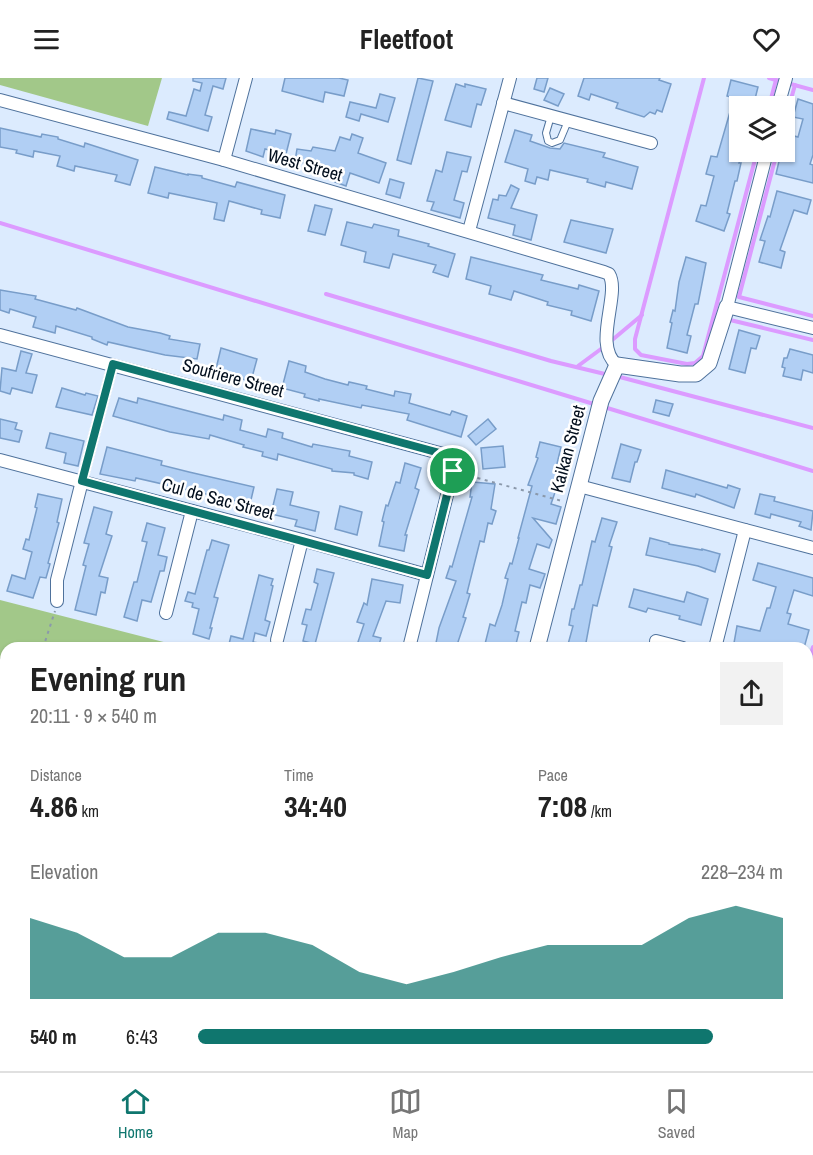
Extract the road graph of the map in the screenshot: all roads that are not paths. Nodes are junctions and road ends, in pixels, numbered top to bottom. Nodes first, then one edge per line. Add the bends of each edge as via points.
1 (246, 78) edge
2 (510, 78) edge
3 (786, 78) edge
4 (781, 96) edge
5 (0, 100) edge
6 (503, 104) junction
7 (551, 116) junction
8 (568, 121) junction
9 (651, 143) dead end
10 (224, 160) junction
11 (764, 162) edge
12 (469, 231) junction
13 (598, 270) joint
14 (727, 307) junction
15 (813, 328) edge
16 (0, 335) edge
17 (613, 359) junction
18 (113, 364) junction
19 (0, 460) edge
20 (82, 481) junction
21 (579, 486) junction
22 (192, 511) junction
23 (745, 530) junction
24 (302, 540) junction
25 (813, 548) edge
26 (427, 575) junction
27 (57, 602) road end
28 (166, 613) dead end
29 (277, 640) dead end
30 (656, 641) dead end
31 (410, 642) edge
32 (539, 642) edge
33 (660, 642) edge
34 (716, 642) edge

1 - 10 street
2 - 6 street
3 - 4 street
5 - 10 street, West Street
6 - 7 street
6 - 12 street
7 - 8 street
7 - 8 lane via 546,138 552,143 560,140
8 - 9 street
10 - 12 street, West Street
11 - 14 street
12 - 13 street, West Street
13 - 17 street, Kaikan Street via 609,274 612,281 607,336
14 - 15 street
14 - 17 street via 709,363 696,374
16 - 18 street, Soufriere Street
17 - 21 street, Kaikan Street
18 - 20 street
18 - 26 street, Soufriere Street via 447,455 453,466
19 - 20 street, Cul de Sac Street
20 - 22 street, Cul de Sac Street
20 - 27 street via 57,580
21 - 23 street
21 - 32 street, Kaikan Street
22 - 24 street, Cul de Sac Street
22 - 28 street
23 - 25 street
23 - 34 street
24 - 26 street, Cul de Sac Street
24 - 29 street
26 - 31 street
30 - 33 street

